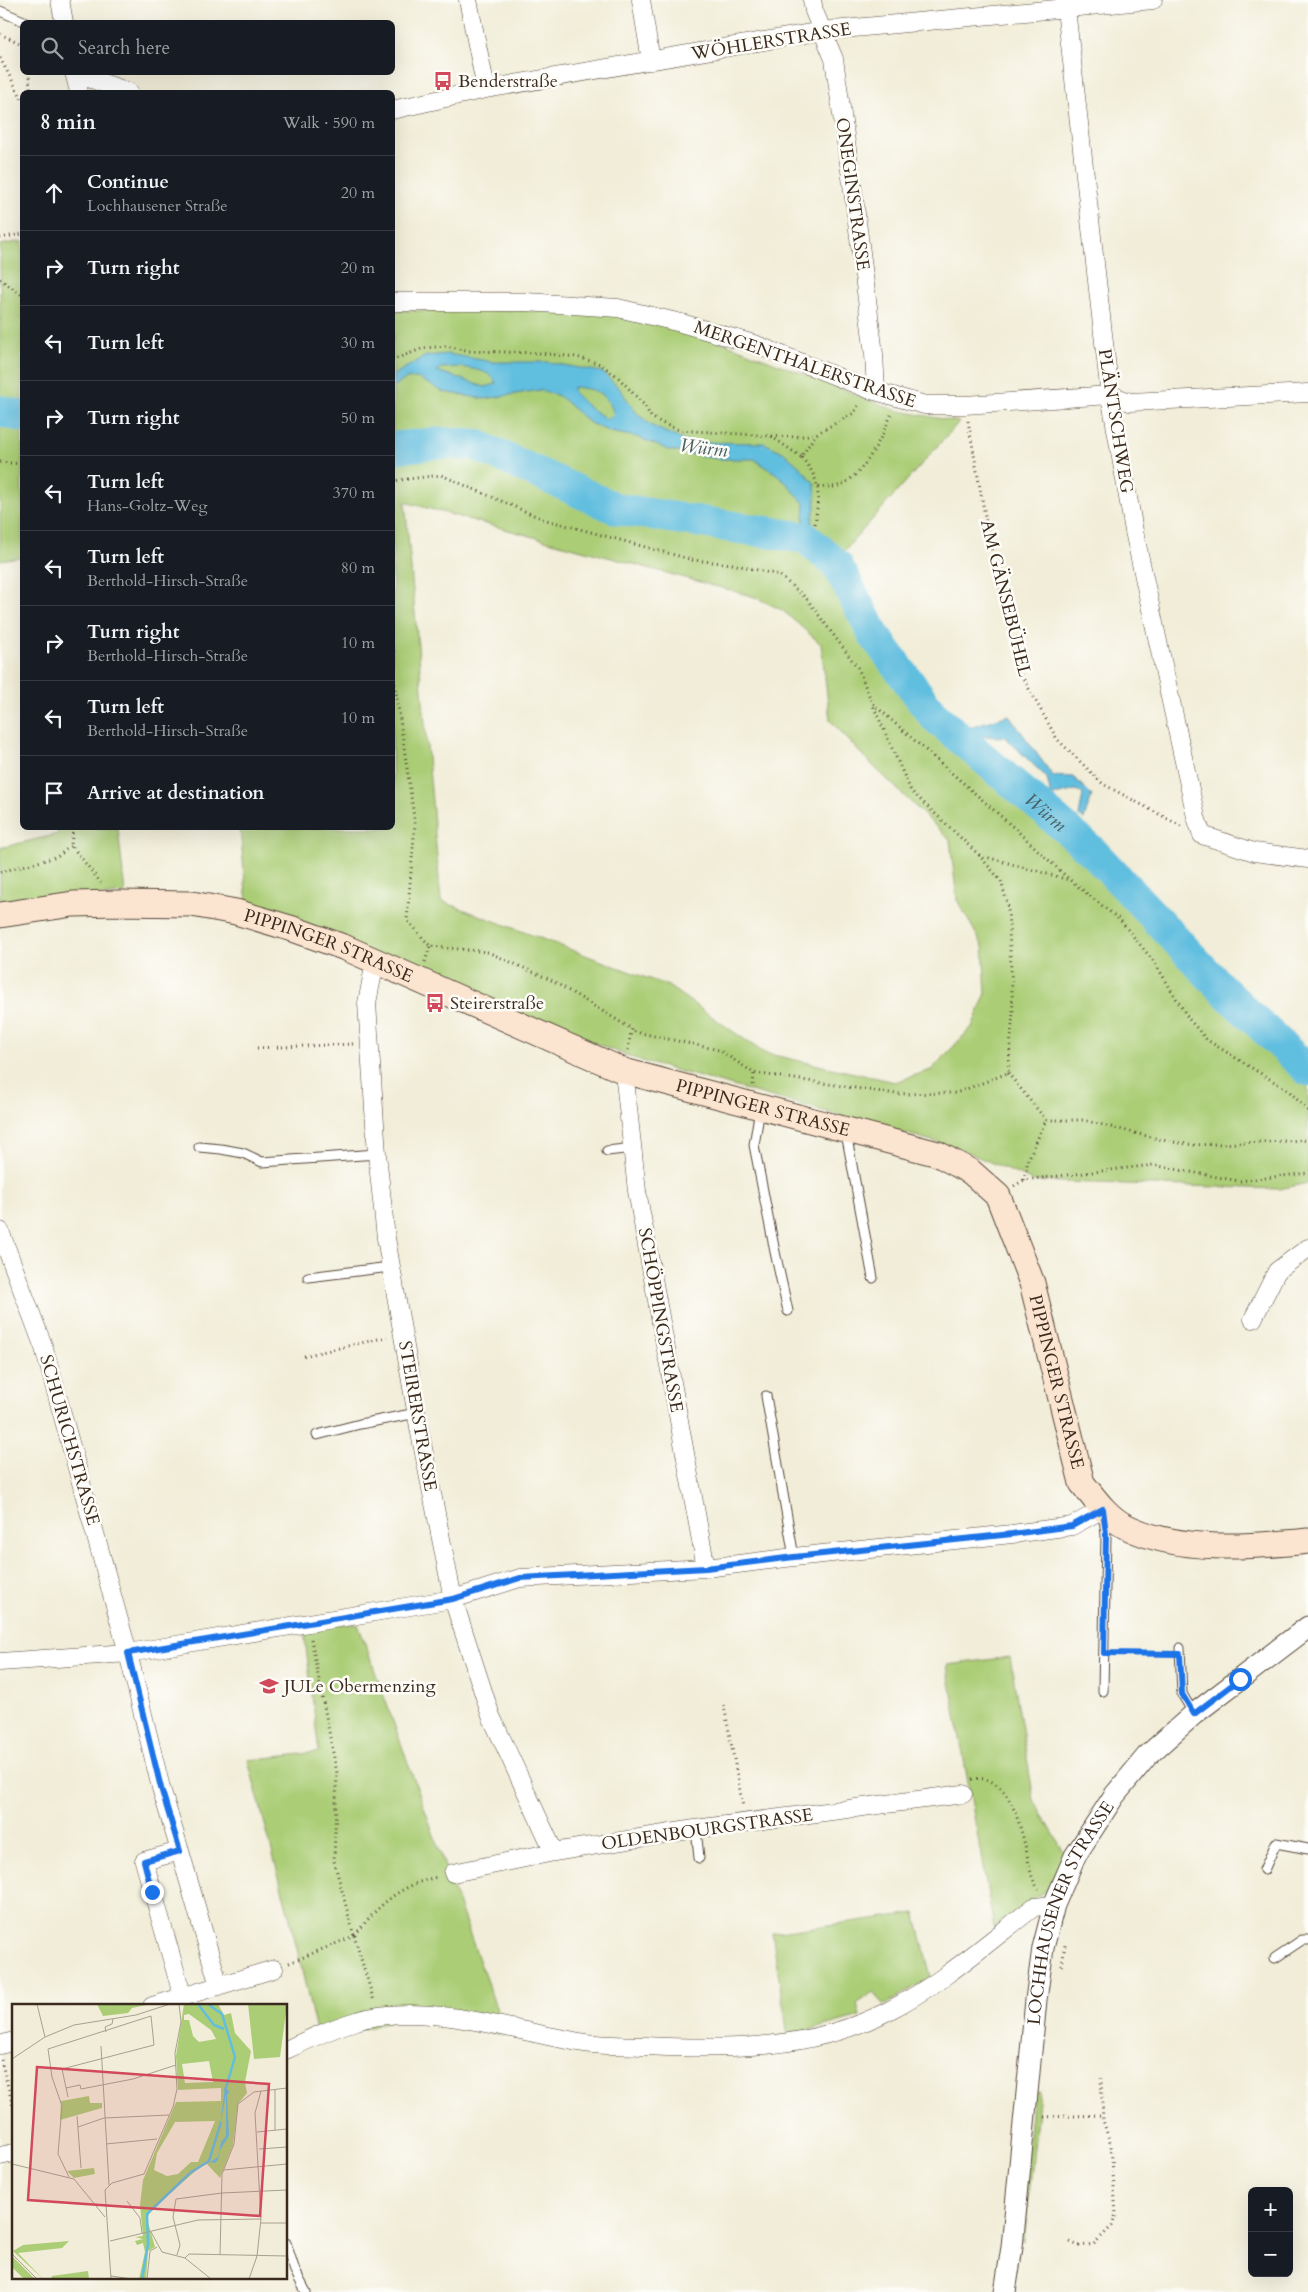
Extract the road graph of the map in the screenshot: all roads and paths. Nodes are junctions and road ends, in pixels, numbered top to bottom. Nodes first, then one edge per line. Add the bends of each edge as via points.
1 (60, 0) edge
2 (468, 0) edge
3 (641, 0) edge
4 (812, 0) edge
5 (1153, 0) edge
6 (1065, 3) edge
7 (0, 11) edge
8 (21, 20) edge
9 (64, 20) edge
10 (822, 31) junction
11 (0, 34) edge
12 (20, 43) edge
13 (0, 58) edge
14 (651, 61) junction
15 (30, 75) edge
16 (75, 75) edge
17 (80, 75) edge
18 (486, 89) junction
19 (31, 90) edge
20 (78, 90) edge
21 (123, 90) edge
22 (20, 95) edge
23 (395, 109) edge
24 (20, 234) edge
25 (0, 238) edge
26 (0, 279) edge
27 (20, 294) edge
28 (395, 302) edge
29 (395, 359) edge
30 (872, 390) junction
31 (1308, 393) edge
32 (1110, 395) junction
33 (898, 398) junction
34 (965, 405) junction
35 (816, 434) junction
36 (771, 436) junction
37 (801, 457) junction
38 (0, 462) edge
39 (20, 464) edge
40 (395, 480) edge
41 (818, 487) junction
42 (815, 524) dead end
43 (395, 685) edge
44 (872, 703) junction
45 (1165, 819) dead end
46 (73, 830) edge
47 (71, 846) junction
48 (979, 855) junction
49 (1308, 859) edge
50 (0, 872) edge
51 (1070, 880) junction
52 (118, 903) junction
53 (0, 915) edge
54 (375, 962) junction
55 (370, 1043) junction
56 (257, 1048) dead end
57 (624, 1071) junction
58 (1008, 1073) junction
59 (760, 1108) junction
60 (1308, 1111) edge
61 (1046, 1120) junction
62 (845, 1130) junction
63 (1308, 1140) edge
64 (199, 1148) dead end
65 (633, 1148) junction
66 (607, 1151) dead end
67 (377, 1154) junction
68 (1308, 1173) edge
69 (1024, 1180) junction
70 (998, 1196) junction
71 (0, 1231) edge
72 (1308, 1248) edge
73 (390, 1267) junction
74 (308, 1277) dead end
75 (873, 1278) dead end
76 (788, 1311) dead end
77 (1253, 1319) dead end
78 (402, 1334) junction
79 (304, 1356) dead end
80 (766, 1396) dead end
81 (416, 1414) junction
82 (318, 1435) dead end
83 (1103, 1509) junction
84 (1308, 1541) edge
85 (794, 1557) junction
86 (706, 1568) junction
87 (453, 1599) junction
88 (308, 1624) junction
89 (1308, 1627) edge
90 (1180, 1651) joint
91 (128, 1653) junction
92 (1104, 1653) junction
93 (0, 1662) edge
94 (1102, 1691) dead end
95 (724, 1704) dead end
96 (1194, 1714) junction
97 (963, 1794) joint
98 (745, 1822) junction
99 (696, 1828) junction
100 (1308, 1849) edge
101 (180, 1851) junction
102 (554, 1852) junction
103 (699, 1858) dead end
104 (1264, 1870) dead end
105 (454, 1873) joint
106 (1054, 1905) junction
107 (354, 1936) junction
108 (1308, 1940) edge
109 (1275, 1958) dead end
110 (274, 1969) joint
111 (219, 1986) junction
112 (182, 1998) junction
113 (160, 2004) edge
114 (379, 2017) junction
115 (288, 2049) edge
116 (0, 2057) edge
117 (1101, 2078) dead end
118 (12, 2102) edge
119 (1103, 2115) junction
120 (1042, 2118) dead end
121 (1070, 2242) dead end
122 (288, 2249) edge
123 (306, 2292) edge
124 (1005, 2292) edge

1 - 9 street
2 - 18 street
3 - 14 street
4 - 10 street, ONEGINSTRASSE
5 - 6 street, WÖHLERSTRASSE
6 - 10 street, WÖHLERSTRASSE
6 - 32 street, PLÄNTSCHWEG
7 - 8 lane
10 - 14 street, WÖHLERSTRASSE
10 - 30 street, ONEGINSTRASSE via 834,59 856,208 874,354
11 - 12 path
13 - 22 path
14 - 18 street, WÖHLERSTRASSE
15 - 19 path
16 - 20 street
17 - 21 street
18 - 23 street, WÖHLERSTRASSE
24 - 25 path
26 - 27 path
28 - 30 street, MERGENTHALERSTRASSE via 526,302 618,308 681,322 757,345
29 - 36 path via 424,348 446,346 470,351 539,352 577,357 600,364 617,376 651,417 664,424 679,430
30 - 33 street, MERGENTHALERSTRASSE
30 - 35 path via 854,413
31 - 32 street, MERGENTHALERSTRASSE via 1130,402
32 - 34 street, MERGENTHALERSTRASSE
32 - 49 street, PLÄNTSCHWEG via 1134,531 1202,836 1254,852
33 - 34 street, MERGENTHALERSTRASSE via 925,405
33 - 41 path via 882,436 862,468 848,481
34 - 45 path, AM GÄNSEBÜHEL via 989,538 1020,672 1057,739 1102,784
35 - 36 path
35 - 37 path
36 - 37 path
37 - 41 path via 810,467
38 - 39 path
40 - 44 path via 441,475 543,519 693,560 732,564 779,575 806,598 858,668
41 - 42 path
43 - 58 path via 415,824 407,920 430,946 488,952 550,980 632,1028 631,1031 719,1050 754,1073 896,1094 956,1092
44 - 48 path via 911,791
44 - 51 path
46 - 47 path
47 - 50 path via 58,857
47 - 52 path
48 - 51 path
48 - 58 path via 1001,881 1008,908 1013,1012
51 - 60 path via 1120,920 1155,963 1188,1018 1207,1040 1289,1091
52 - 53 main road, PIPPINGER STRASSE via 73,904
52 - 54 main road, PIPPINGER STRASSE via 192,904 236,912 293,928
54 - 55 street, STEIRERSTRASSE via 367,1003
54 - 57 main road, PIPPINGER STRASSE
55 - 56 path
55 - 67 street, STEIRERSTRASSE
57 - 59 main road, PIPPINGER STRASSE
57 - 65 street, SCHÖPPINGSTRASSE
58 - 61 path
59 - 62 main road, PIPPINGER STRASSE
59 - 76 lane via 754,1145
61 - 63 path via 1083,1120 1194,1145
61 - 69 path via 1028,1160
62 - 70 main road, PIPPINGER STRASSE via 938,1154 971,1172
62 - 75 lane
64 - 67 lane via 221,1148 262,1162
65 - 66 lane
65 - 86 street, SCHÖPPINGSTRASSE
67 - 73 street, STEIRERSTRASSE
68 - 69 path via 1239,1181 1153,1165
69 - 70 path
70 - 83 main road, PIPPINGER STRASSE via 1032,1282 1082,1483
71 - 91 street, SCHURICHSTRASSE via 44,1348
72 - 77 street via 1277,1271
73 - 74 lane
73 - 78 street, STEIRERSTRASSE
78 - 79 path
78 - 81 street, STEIRERSTRASSE
80 - 85 lane
81 - 82 lane
81 - 87 street, STEIRERSTRASSE
83 - 84 main road, PIPPINGER STRASSE via 1125,1526 1194,1544
83 - 85 street via 1072,1526
83 - 92 lane via 1106,1534
85 - 86 street
86 - 87 street via 520,1578
87 - 88 street
87 - 102 street, STEIRERSTRASSE via 490,1716
88 - 91 street
88 - 107 path via 336,1773 334,1861
89 - 96 street, LOCHHAUSENER STRASSE
90 - 92 path
90 - 96 lane via 1182,1694
91 - 93 street
91 - 101 street, SCHURICHSTRASSE
92 - 94 lane
95 - 98 path
96 - 106 street, LOCHHAUSENER STRASSE via 1147,1756 1114,1796 1075,1856
97 - 98 street, OLDENBOURGSTRASSE
97 - 106 path via 972,1779 982,1778 994,1782 1003,1792 1018,1823 1031,1873 1037,1886
98 - 99 street, OLDENBOURGSTRASSE
99 - 102 street, OLDENBOURGSTRASSE
99 - 103 lane
100 - 104 lane via 1276,1843
101 - 111 street, SCHURICHSTRASSE
101 - 112 street via 144,1861
102 - 105 street, OLDENBOURGSTRASSE
105 - 107 path via 417,1882 379,1906
106 - 114 street via 1034,1907 935,1982 888,2011 834,2033 770,2046 688,2048 587,2043 450,2016 400,2014
106 - 124 street, LOCHHAUSENER STRASSE via 1043,1948 1036,2000
107 - 110 path
107 - 114 path
108 - 109 lane via 1302,1940
110 - 111 street
111 - 112 street
112 - 113 street
114 - 115 street via 358,2020
116 - 118 path
117 - 119 path
119 - 120 path
119 - 121 path via 1111,2146 1116,2214 1112,2226 1094,2244 1078,2246
122 - 123 lane

